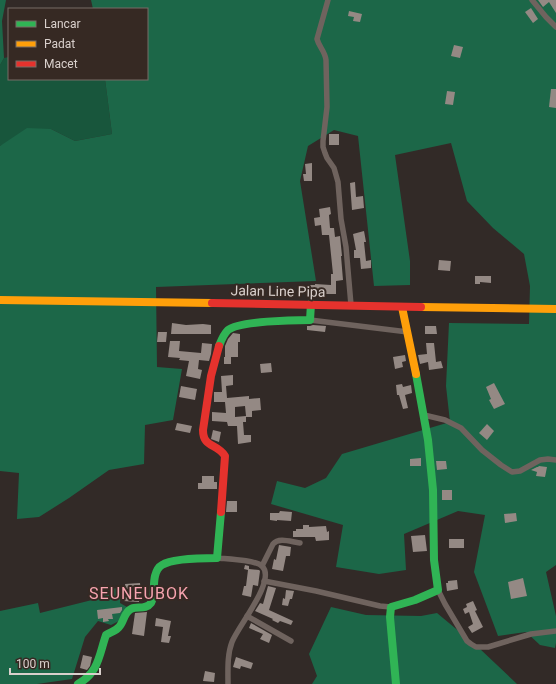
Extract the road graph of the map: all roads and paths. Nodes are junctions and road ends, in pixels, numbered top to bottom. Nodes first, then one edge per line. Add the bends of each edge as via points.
1 (328, 0) edge
2 (532, 0) edge
3 (556, 27) edge
4 (0, 300) edge
5 (312, 304) junction
6 (351, 306) junction
7 (402, 307) junction
8 (556, 309) edge
9 (310, 320) junction
10 (408, 332) junction
11 (424, 415) junction
12 (556, 460) edge
13 (300, 543) dead end
14 (217, 558) junction
15 (262, 566) junction
16 (264, 580) junction
17 (438, 590) junction
18 (391, 607) junction
19 (247, 616) junction
20 (556, 631) edge
21 (291, 641) dead end
22 (78, 684) edge
23 (228, 684) edge
24 (396, 684) edge

1 - 6 street via 317,39 326,60 327,108 323,147 337,178
2 - 3 street
4 - 5 street, Jalan Line Pipa
5 - 6 street, Jalan Line Pipa
5 - 9 street
6 - 7 street, Jalan Line Pipa
7 - 8 street, Jalan Line Pipa
7 - 10 street
9 - 10 street
9 - 14 street via 265,322 233,327 225,332 220,341 203,430 206,442 222,450 225,456
10 - 11 street
11 - 12 street via 445,420 461,428 482,450 512,472 520,471 540,460
11 - 17 street via 432,475 434,560
13 - 15 street via 275,541
14 - 15 street via 253,562
14 - 22 street via 175,561 162,565 155,576 150,605 131,608 121,626 106,635 100,657 91,673
15 - 16 street
16 - 18 street
16 - 19 street
17 - 18 street via 421,599
17 - 20 street via 467,641 476,647 493,646 531,634
18 - 24 street
19 - 21 street
19 - 23 street via 231,646

